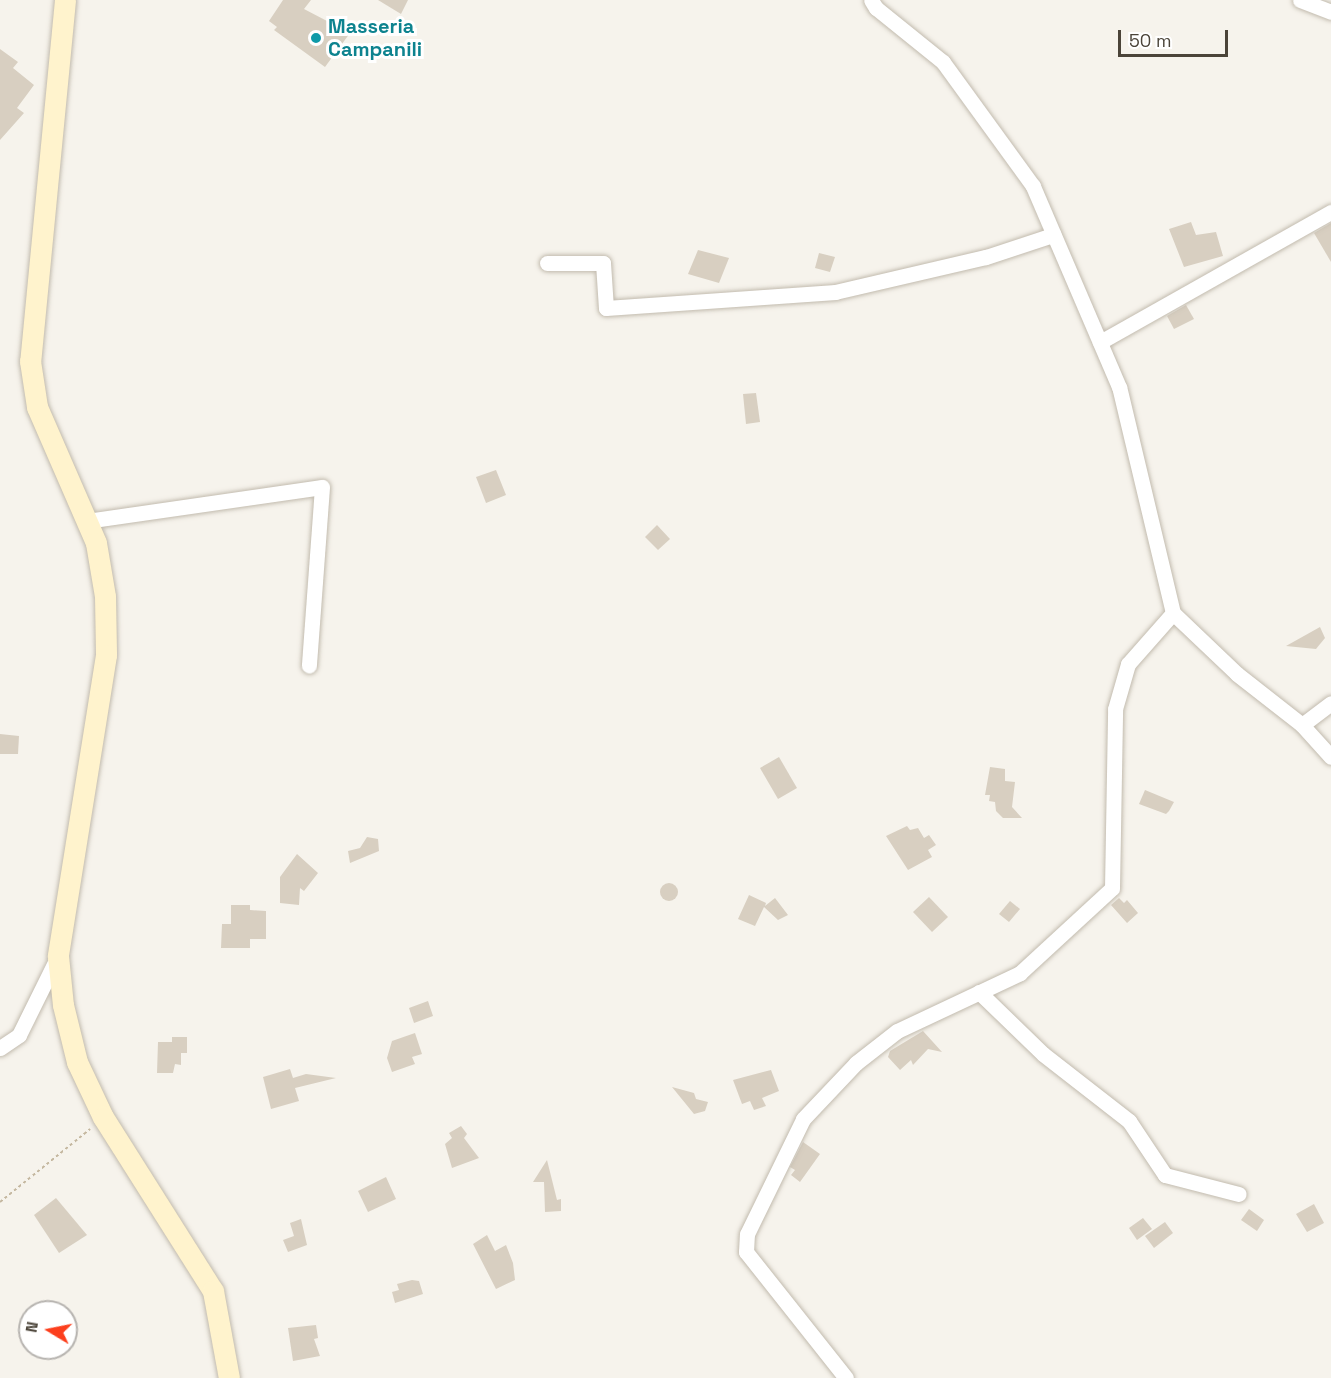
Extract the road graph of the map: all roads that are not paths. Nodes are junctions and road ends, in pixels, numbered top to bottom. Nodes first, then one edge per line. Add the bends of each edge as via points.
1 (871, 0) edge
2 (1300, 0) edge
3 (63, 2) edge
4 (1331, 12) edge
5 (1331, 212) edge
6 (1053, 235) junction
7 (547, 263) dead end
8 (1100, 342) junction
9 (86, 521) junction
10 (1173, 613) junction
11 (309, 666) dead end
12 (1331, 703) edge
13 (1302, 725) junction
14 (1331, 757) edge
15 (58, 956) junction
16 (979, 992) junction
17 (0, 1048) edge
18 (1239, 1194) dead end
19 (229, 1378) edge
20 (846, 1378) edge

1 - 6 street via 943,62 1033,186
2 - 4 street
3 - 9 main road via 30,361 37,407
5 - 8 street
6 - 7 street via 986,257 835,292 617,308 606,308 603,263
6 - 8 street
8 - 10 street via 1119,387
9 - 11 street via 322,487
9 - 15 main road via 96,543 105,596 106,655
10 - 13 street via 1237,674
10 - 16 street via 1128,664 1115,710 1112,888 1020,973
12 - 13 street
13 - 14 street
15 - 17 street via 19,1035
15 - 19 main road via 63,1005 77,1062 103,1118 213,1291
16 - 18 street via 1043,1054 1129,1121 1165,1175
16 - 20 street via 897,1030 856,1063 803,1119 747,1234 746,1252

